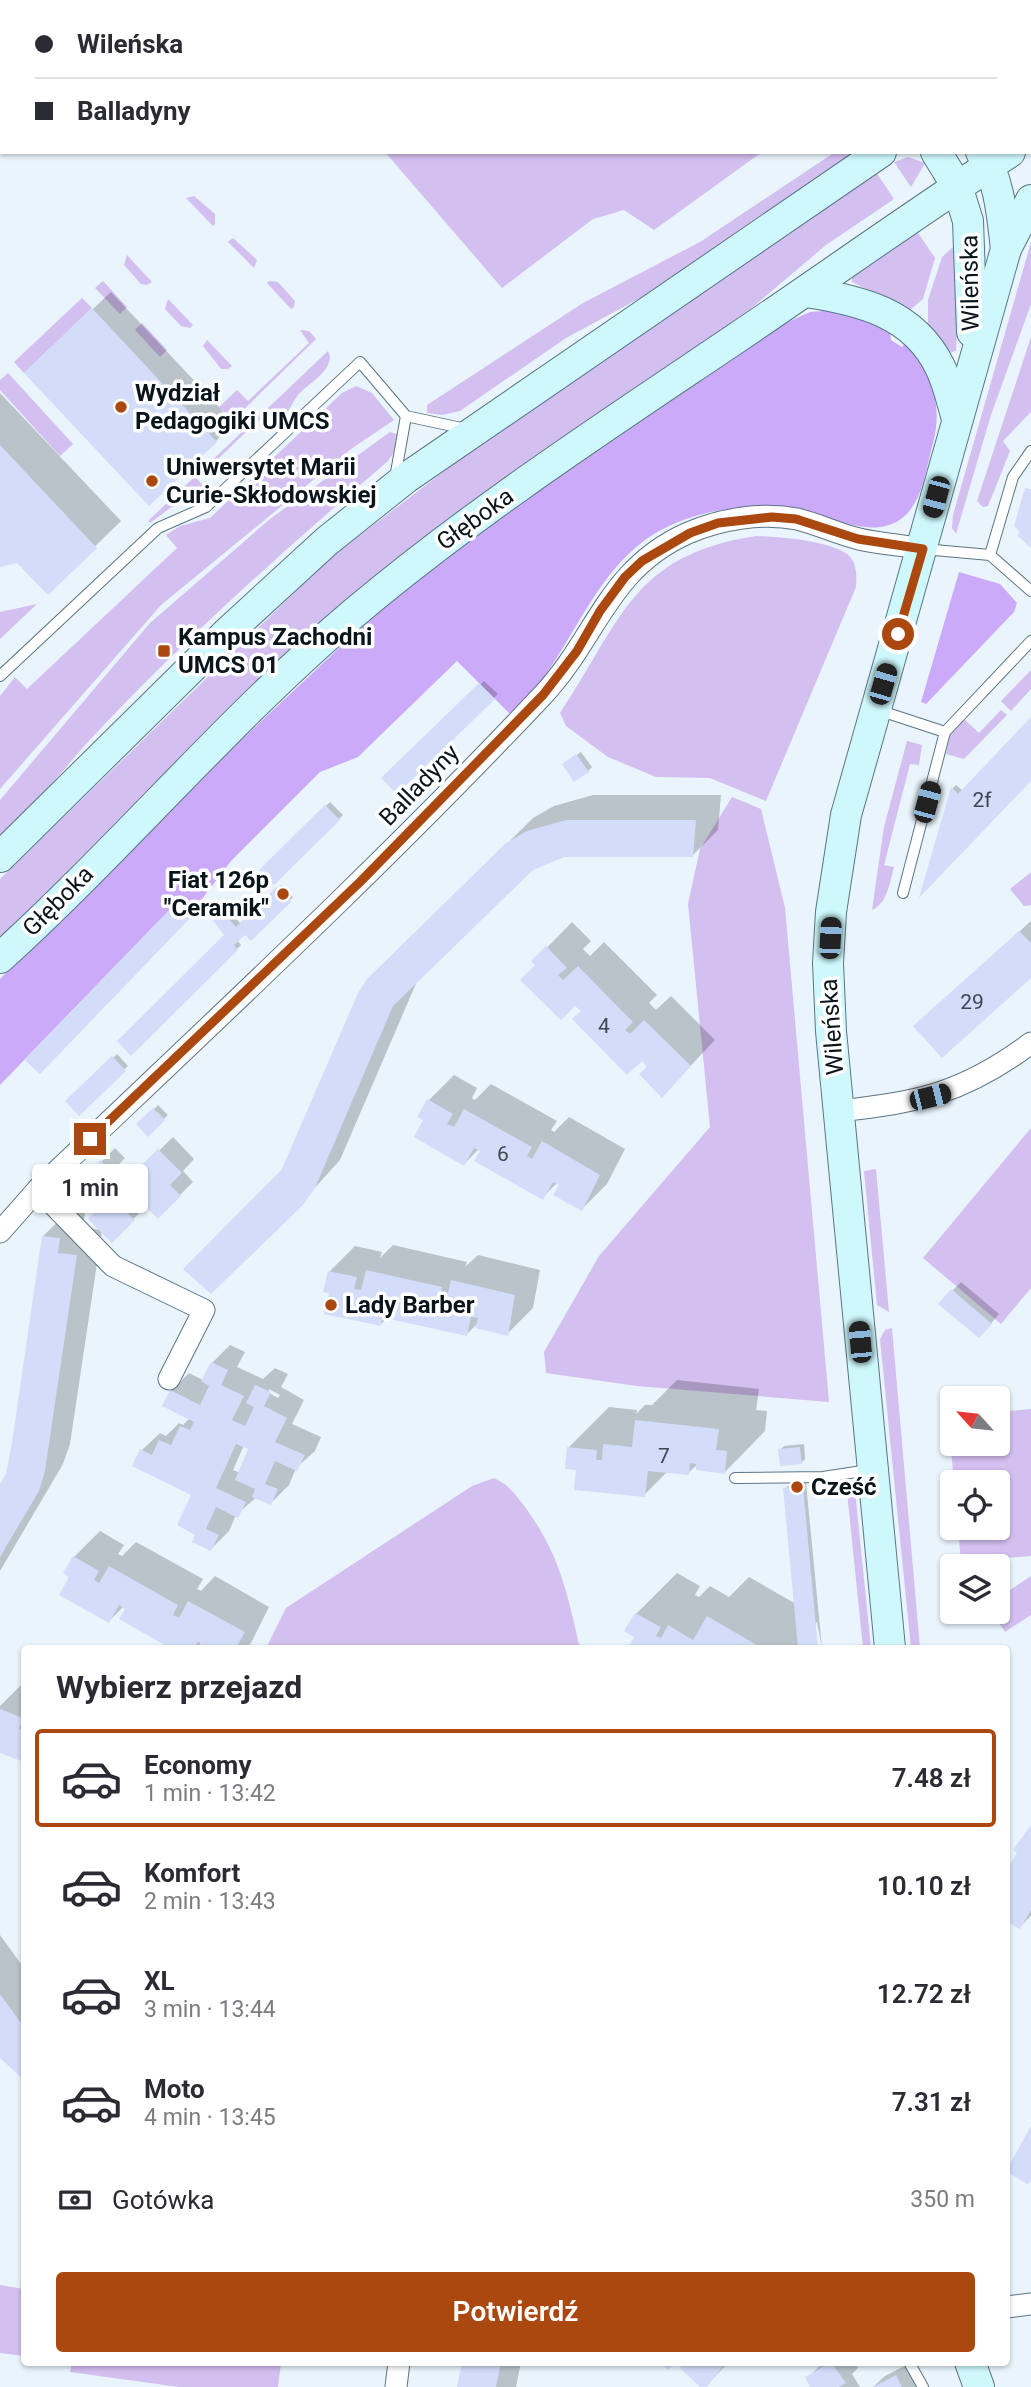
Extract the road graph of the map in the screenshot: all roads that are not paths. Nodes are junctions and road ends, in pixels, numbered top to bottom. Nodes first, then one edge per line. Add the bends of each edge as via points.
1 (878, 154) edge
2 (937, 154) edge
3 (954, 154) edge
4 (994, 157) edge
5 (957, 186) junction
6 (1031, 200) edge
7 (1006, 249) junction
8 (805, 292) junction
9 (967, 381) junction
10 (406, 416) junction
11 (957, 419) junction
12 (474, 430) junction
13 (1031, 451) edge
14 (393, 488) junction
15 (923, 549) junction
16 (990, 555) junction
17 (1031, 591) edge
18 (1031, 641) edge
19 (0, 676) edge
20 (876, 710) junction
21 (945, 732) junction
22 (0, 857) edge
23 (903, 893) dead end
24 (0, 958) edge
25 (1031, 1043) edge
26 (839, 1111) junction
27 (38, 1189) junction
28 (0, 1232) edge
29 (169, 1379) dead end
30 (872, 1470) junction
31 (734, 1478) dead end
32 (890, 1645) edge
33 (1031, 2304) edge
34 (1010, 2307) edge
35 (399, 2366) edge
36 (911, 2366) edge
37 (971, 2366) edge
38 (396, 2387) edge
39 (923, 2387) edge
40 (979, 2387) edge

1 - 12 street
2 - 5 street
3 - 5 street
4 - 5 street, Głęboka
4 - 7 street, Wileńska
5 - 8 street, Głęboka
5 - 9 street, Wileńska via 968,221 971,255 973,329
6 - 7 street, Wileńska
7 - 9 street, Wileńska
8 - 11 street, Wileńska via 880,308 919,336 941,369
8 - 24 street, Głęboka via 524,483 352,614
9 - 11 street, Wileńska
10 - 12 lane
10 - 14 lane
10 - 19 lane via 360,362 206,507 158,528
11 - 15 street, Wileńska
12 - 14 street
13 - 16 lane via 1013,477
14 - 22 street via 230,630
15 - 16 lane
15 - 20 street, Wileńska
15 - 27 street, Balladyny via 858,539 796,519 746,518 708,526 666,544 642,561 625,577 543,695 360,882
16 - 17 lane
18 - 21 lane
20 - 21 lane
20 - 26 street, Wileńska via 846,816 831,912 829,994
21 - 23 lane
25 - 26 street via 980,1079 948,1093
26 - 30 street, Wileńska
27 - 28 street, Balladyny
27 - 29 street via 113,1266 204,1310
30 - 31 lane via 823,1477
30 - 32 street, Wileńska
33 - 34 street
35 - 38 street
36 - 39 lane
37 - 40 street

